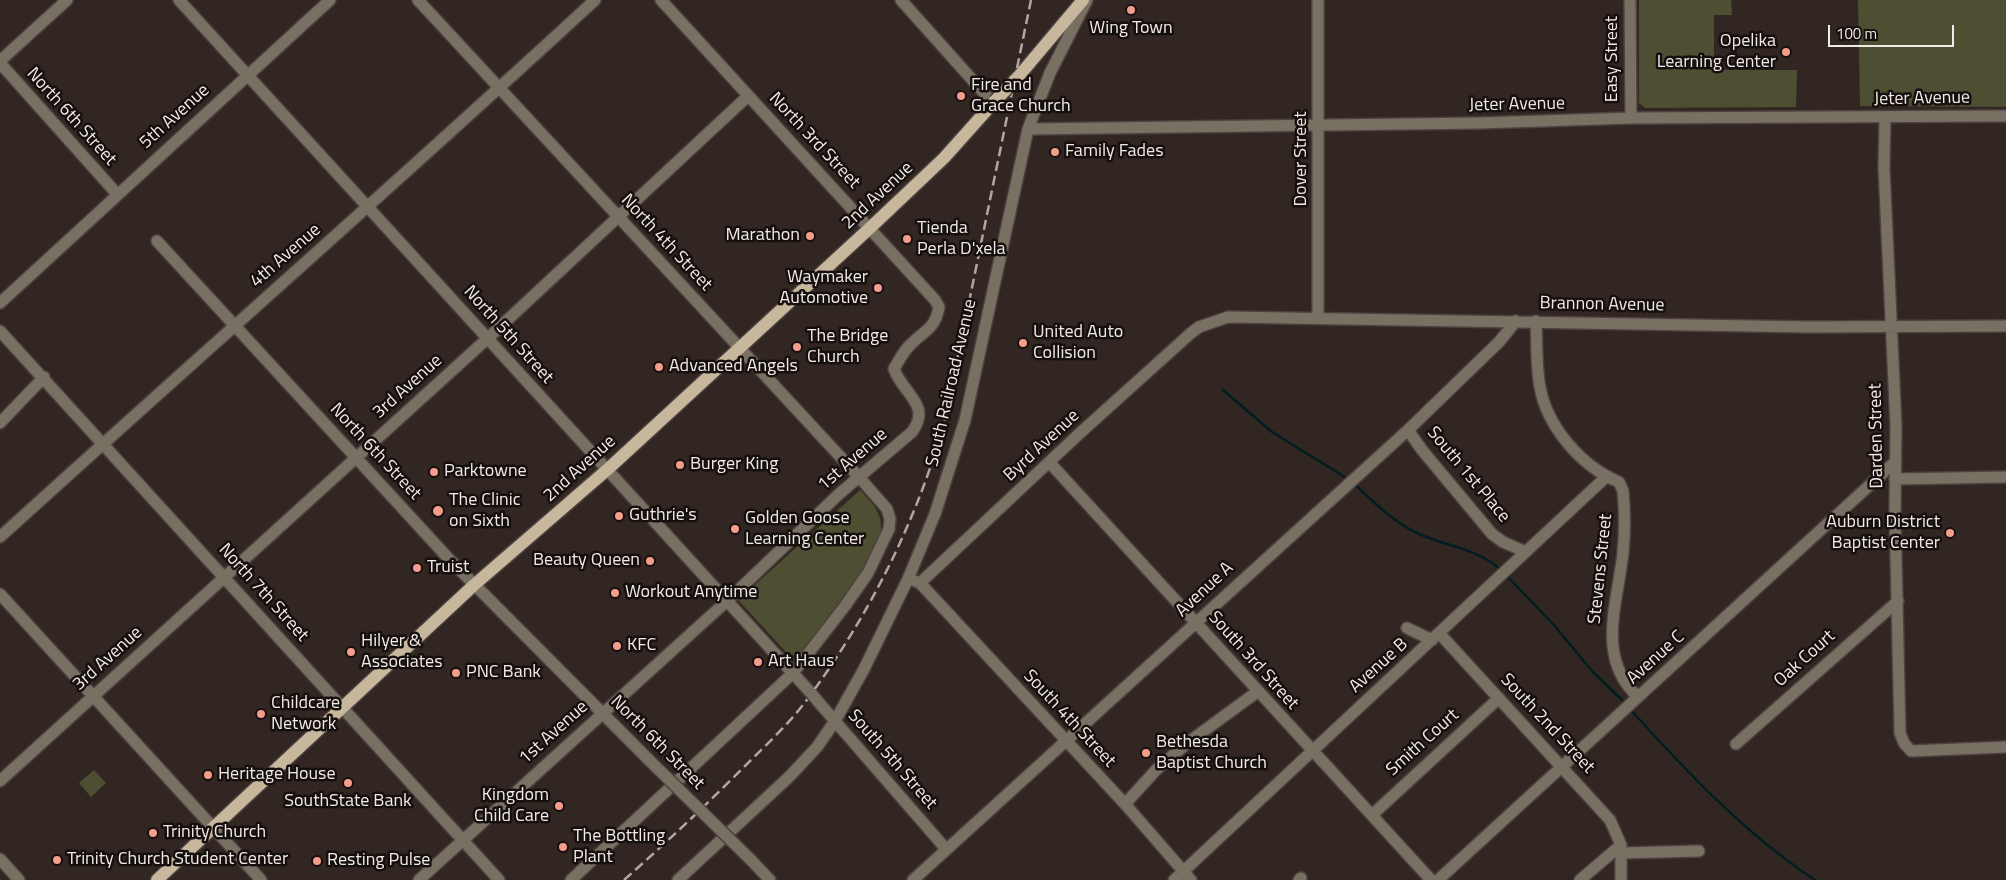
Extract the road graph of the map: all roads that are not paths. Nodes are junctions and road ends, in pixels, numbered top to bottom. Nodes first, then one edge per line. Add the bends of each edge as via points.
1 (67, 0) edge
2 (180, 0) edge
3 (330, 0) edge
4 (418, 0) edge
5 (595, 0) edge
6 (661, 0) edge
7 (901, 0) edge
8 (1083, 0) edge
9 (1087, 0) edge
10 (1318, 0) edge
11 (1630, 0) edge
12 (0, 62) edge
13 (248, 74) junction
14 (500, 88) junction
15 (748, 96) junction
16 (994, 102) junction
17 (2006, 116) edge
18 (1884, 117) junction
19 (1631, 118) junction
20 (1320, 125) junction
21 (1028, 129) junction
22 (117, 194) junction
23 (369, 207) junction
24 (618, 218) junction
25 (871, 227) junction
26 (157, 241) dead end
27 (0, 302) edge
28 (1318, 317) junction
29 (1516, 321) junction
30 (1536, 321) junction
31 (234, 325) junction
32 (2006, 326) edge
33 (1199, 327) joint
34 (1891, 327) junction
35 (0, 330) edge
36 (488, 338) junction
37 (739, 348) junction
38 (44, 377) junction
39 (917, 404) joint
40 (0, 422) edge
41 (1408, 430) junction
42 (104, 442) junction
43 (356, 457) junction
44 (1896, 461) junction
45 (1050, 463) junction
46 (608, 468) junction
47 (859, 477) junction
48 (1606, 477) junction
49 (2006, 477) edge
50 (1895, 479) junction
51 (0, 537) edge
52 (1503, 542) junction
53 (1526, 552) junction
54 (1515, 562) junction
55 (224, 576) junction
56 (908, 578) junction
57 (920, 583) junction
58 (474, 585) junction
59 (0, 594) edge
60 (728, 600) junction
61 (1898, 601) junction
62 (1195, 623) junction
63 (1407, 628) dead end
64 (1436, 637) junction
65 (795, 675) junction
66 (1257, 692) junction
67 (811, 693) joint
68 (92, 696) junction
69 (1638, 697) junction
70 (1499, 698) junction
71 (344, 708) junction
72 (602, 713) junction
73 (835, 721) junction
74 (1066, 741) junction
75 (1736, 744) dead end
76 (2006, 747) edge
77 (1311, 751) junction
78 (1562, 766) junction
79 (0, 781) edge
80 (1125, 804) junction
81 (1372, 815) junction
82 (213, 828) junction
83 (463, 840) junction
84 (946, 849) junction
85 (1621, 849) junction
86 (1699, 851) dead end
87 (0, 859) edge
88 (1182, 871) junction
89 (20, 880) edge
90 (157, 880) edge
91 (261, 880) edge
92 (419, 880) edge
93 (499, 880) edge
94 (572, 880) edge
95 (678, 880) edge
96 (770, 880) edge
97 (913, 880) edge
98 (1174, 880) edge
99 (1191, 880) edge
100 (1431, 880) edge
101 (1438, 880) edge
102 (1580, 880) edge
103 (1621, 880) edge

1 - 12 street
2 - 13 street, North 5th Street
3 - 13 street, 5th Avenue
4 - 14 street, North 4th Street
5 - 14 street, 4th Avenue
6 - 15 street, North 3rd Street
7 - 16 street
8 - 16 main road, 2nd Avenue, bridge via 1030,65
9 - 21 street, South Railroad Avenue via 1050,73
10 - 20 street, Dover Street
11 - 19 street, Easy Street
12 - 22 street, North 6th Street
13 - 22 street, 5th Avenue
13 - 23 street, North 5th Street
14 - 23 street, 4th Avenue
14 - 24 street, North 4th Street
15 - 24 street, 3rd Avenue
15 - 25 street, North 3rd Street
16 - 25 main road, 2nd Avenue via 944,158
17 - 18 street, Jeter Avenue
18 - 19 street, Jeter Avenue
18 - 34 street, Darden Street
19 - 20 street, Jeter Avenue
20 - 21 street, Jeter Avenue
20 - 28 street, Dover Street
21 - 56 street, South Railroad Avenue via 965,420 935,514
22 - 27 street, 5th Avenue
23 - 31 street, 4th Avenue
23 - 36 street, North 5th Street
24 - 36 street, 3rd Avenue
24 - 37 street, North 4th Street
25 - 37 main road, 2nd Avenue
25 - 39 street, North 3rd Street via 939,307 937,319 908,347 894,369 898,380
26 - 31 street, North 6th Street
28 - 29 street, Brannon Avenue
28 - 33 street, Brannon Avenue via 1228,317
29 - 30 street, Brannon Avenue
29 - 41 street, Avenue A via 1500,342
30 - 34 street, Brannon Avenue
30 - 48 street, Stevens Street via 1540,388 1546,407 1567,441 1586,463
31 - 42 street, 4th Avenue
31 - 43 street, North 6th Street
32 - 34 street, Brannon Avenue
33 - 45 street, Byrd Avenue
34 - 44 street, Darden Street
35 - 38 street, North 7th Street
36 - 43 street, 3rd Avenue
36 - 46 street, North 5th Street
37 - 46 main road, 2nd Avenue
37 - 47 street, North 4th Street
38 - 40 street
38 - 42 street, North 7th Street
39 - 47 street, 1st Avenue via 920,414 912,432
41 - 52 street, South 1st Place via 1485,526
41 - 62 street, Avenue A
42 - 51 street, 4th Avenue
42 - 55 street, North 7th Street
43 - 55 street, 3rd Avenue
43 - 58 street, North 6th Street
44 - 50 street, Darden Street
44 - 69 street, Avenue C
45 - 57 street, Byrd Avenue
45 - 62 street, South 3rd Street
46 - 58 main road, 2nd Avenue
46 - 60 street, North 5th Street
47 - 60 street, 1st Avenue
47 - 65 street, North 4th Street via 887,510 889,529 868,573
48 - 53 street, Avenue B
48 - 69 street, Stevens Street via 1619,482 1625,511 1612,640 1614,659 1621,678
49 - 50 street
50 - 61 street, Darden Street
52 - 53 street, South 1st Place
52 - 54 street, South 1st Place
53 - 54 street, Avenue B
54 - 64 street, Avenue B
55 - 68 street, 3rd Avenue
55 - 71 street, North 7th Street
56 - 57 street
56 - 73 street, South Railroad Avenue via 864,670
57 - 74 street, South 4th Street
58 - 71 main road, 2nd Avenue
58 - 72 street, North 6th Street
59 - 68 street
60 - 65 street, North 5th Street
60 - 72 street, 1st Avenue
61 - 75 street, Oak Court
61 - 76 street, Darden Street via 1900,733 1904,744 1911,751
62 - 66 street, South 3rd Street
62 - 74 street, Avenue A
63 - 64 street, South 2nd Street
64 - 70 street, South 2nd Street
64 - 77 street, Avenue B
65 - 67 street, North 5th Street
65 - 94 street
66 - 77 street, South 3rd Street
66 - 80 street via 1186,744 1156,770
67 - 73 street, South 5th Street, bridge
68 - 79 street, 3rd Avenue
68 - 82 street
69 - 78 street, Avenue C
70 - 78 street, South 2nd Street
70 - 81 street, Smith Court
71 - 82 main road, 2nd Avenue
71 - 83 street, North 7th Street
72 - 83 street, 1st Avenue
72 - 96 street, North 6th Street, bridge
73 - 84 street, South 5th Street
73 - 95 street, South Railroad Avenue via 790,776
74 - 80 street, South 4th Street
74 - 84 street, Avenue A
77 - 81 street, South 3rd Street
77 - 88 street, Avenue B
78 - 85 street, South 2nd Street via 1610,820
78 - 101 street, Avenue C
80 - 88 street, South 4th Street
81 - 100 street, South 3rd Street
82 - 90 main road, 2nd Avenue
82 - 91 street
83 - 92 street, 1st Avenue
83 - 93 street, North 7th Street
84 - 97 street, Avenue A
85 - 86 street
85 - 102 street
85 - 103 street
87 - 89 street
88 - 98 street, Avenue B
88 - 99 street, South 4th Street

